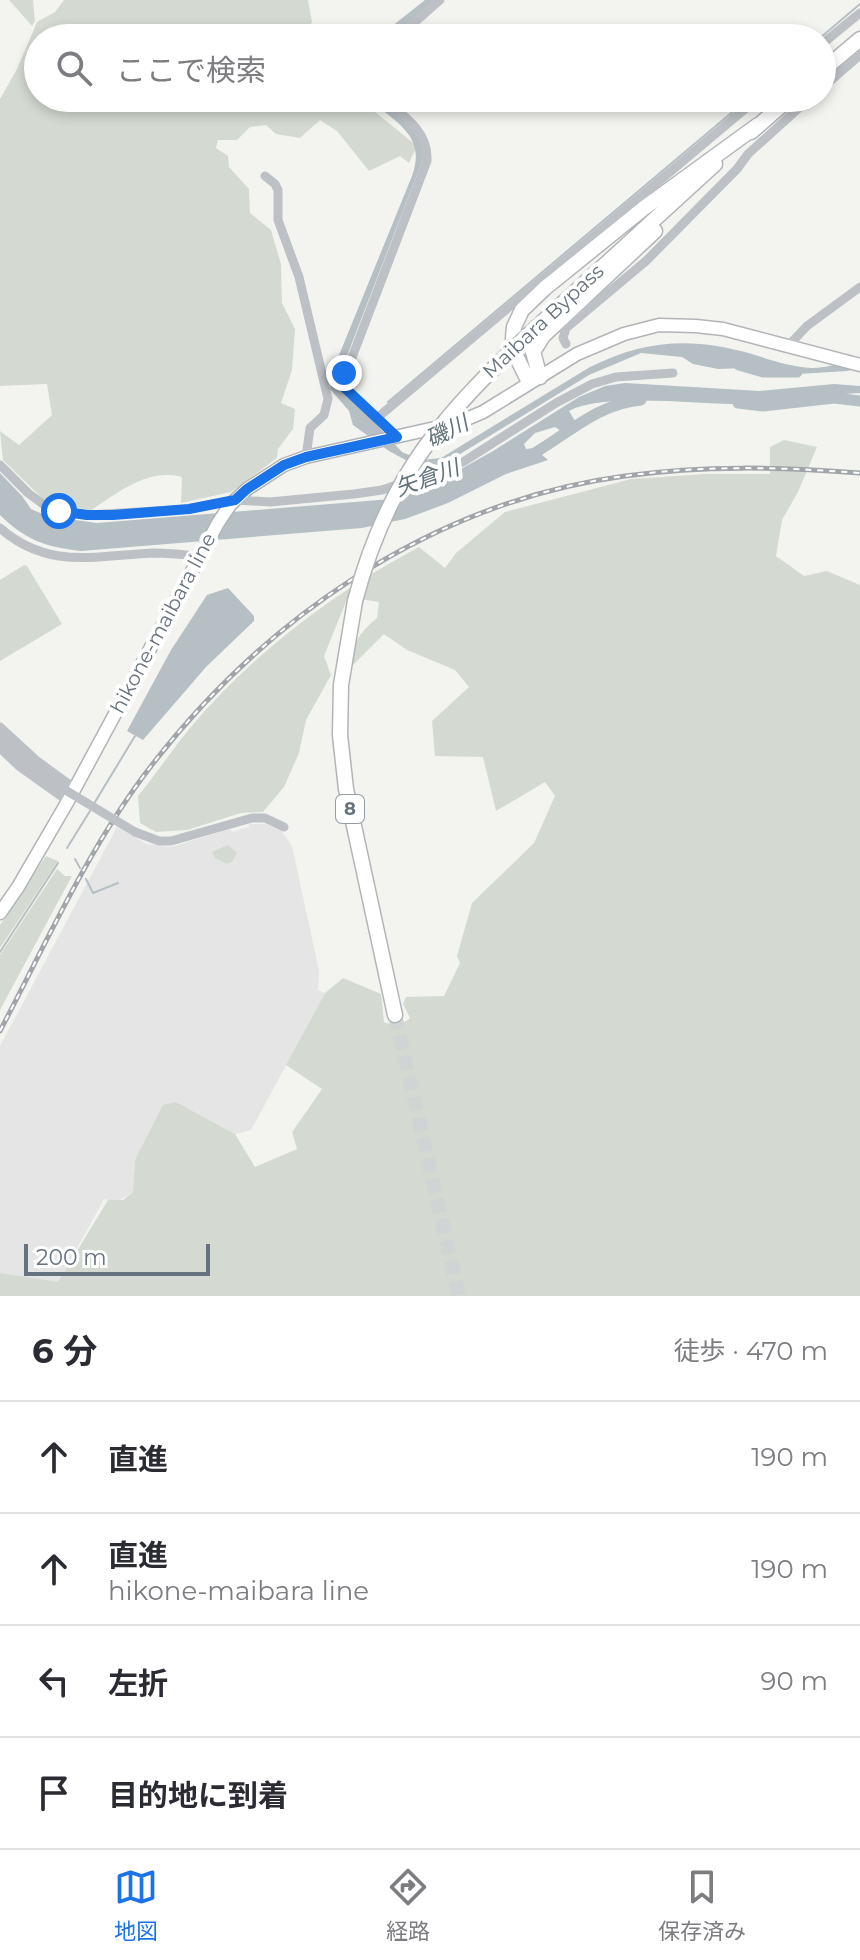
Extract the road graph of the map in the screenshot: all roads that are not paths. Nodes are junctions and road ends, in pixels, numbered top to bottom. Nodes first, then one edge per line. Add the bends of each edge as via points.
1 (440, 0) edge
2 (860, 13) edge
3 (413, 24) edge
4 (836, 33) edge
5 (860, 39) edge
6 (860, 55) edge
7 (836, 59) edge
8 (836, 76) edge
9 (398, 112) edge
10 (741, 112) edge
11 (773, 112) edge
12 (794, 112) edge
13 (758, 125) junction
14 (720, 160) junction
15 (265, 176) dead end
16 (860, 287) edge
17 (566, 344) dead end
18 (788, 346) junction
19 (860, 353) edge
20 (846, 362) junction
21 (860, 365) edge
22 (673, 373) dead end
23 (534, 380) junction
24 (377, 418) junction
25 (394, 438) junction
26 (306, 457) junction
27 (0, 465) edge
28 (233, 502) junction
29 (0, 528) edge
30 (201, 552) junction
31 (0, 727) edge
32 (0, 737) edge
33 (0, 748) edge
34 (74, 788) junction
35 (68, 801) junction
36 (284, 827) dead end
37 (0, 913) edge
38 (395, 1015) tunnel mouth

1 - 3 street
2 - 4 street
5 - 7 highway
6 - 8 street
9 - 24 street via 422,135 428,151 426,170 343,381
10 - 24 street
11 - 13 highway, Maibara Bypass / 8
12 - 17 street via 646,261 566,328
13 - 14 highway, Maibara Bypass / 8
13 - 23 highway, 8 via 644,208 522,310 513,338 516,356
14 - 23 highway, 8 via 636,250 543,336 533,352
14 - 38 highway, Maibara Bypass / 8, bridge via 479,381 425,445 387,509 364,565 341,685 340,735 346,789
15 - 26 street via 278,190 278,220 299,277 328,399 324,415 310,428
16 - 18 street
18 - 20 main road, hikone-maibara line
18 - 23 main road, hikone-maibara line via 723,329 659,325 593,346
19 - 20 street
20 - 21 main road, hikone-maibara line
22 - 28 street via 592,384 463,462 382,490
23 - 25 main road, hikone-maibara line via 457,423
24 - 25 street
25 - 26 main road, hikone-maibara line
26 - 28 main road, hikone-maibara line via 270,472
27 - 28 street via 47,507 87,515
28 - 30 main road, hikone-maibara line
29 - 30 street via 24,546 66,559
30 - 34 main road, hikone-maibara line
31 - 34 street
32 - 36 street, bridge via 57,785 147,838 171,841 252,818
33 - 35 street
34 - 35 main road, hikone-maibara line
35 - 37 main road, hikone-maibara line

